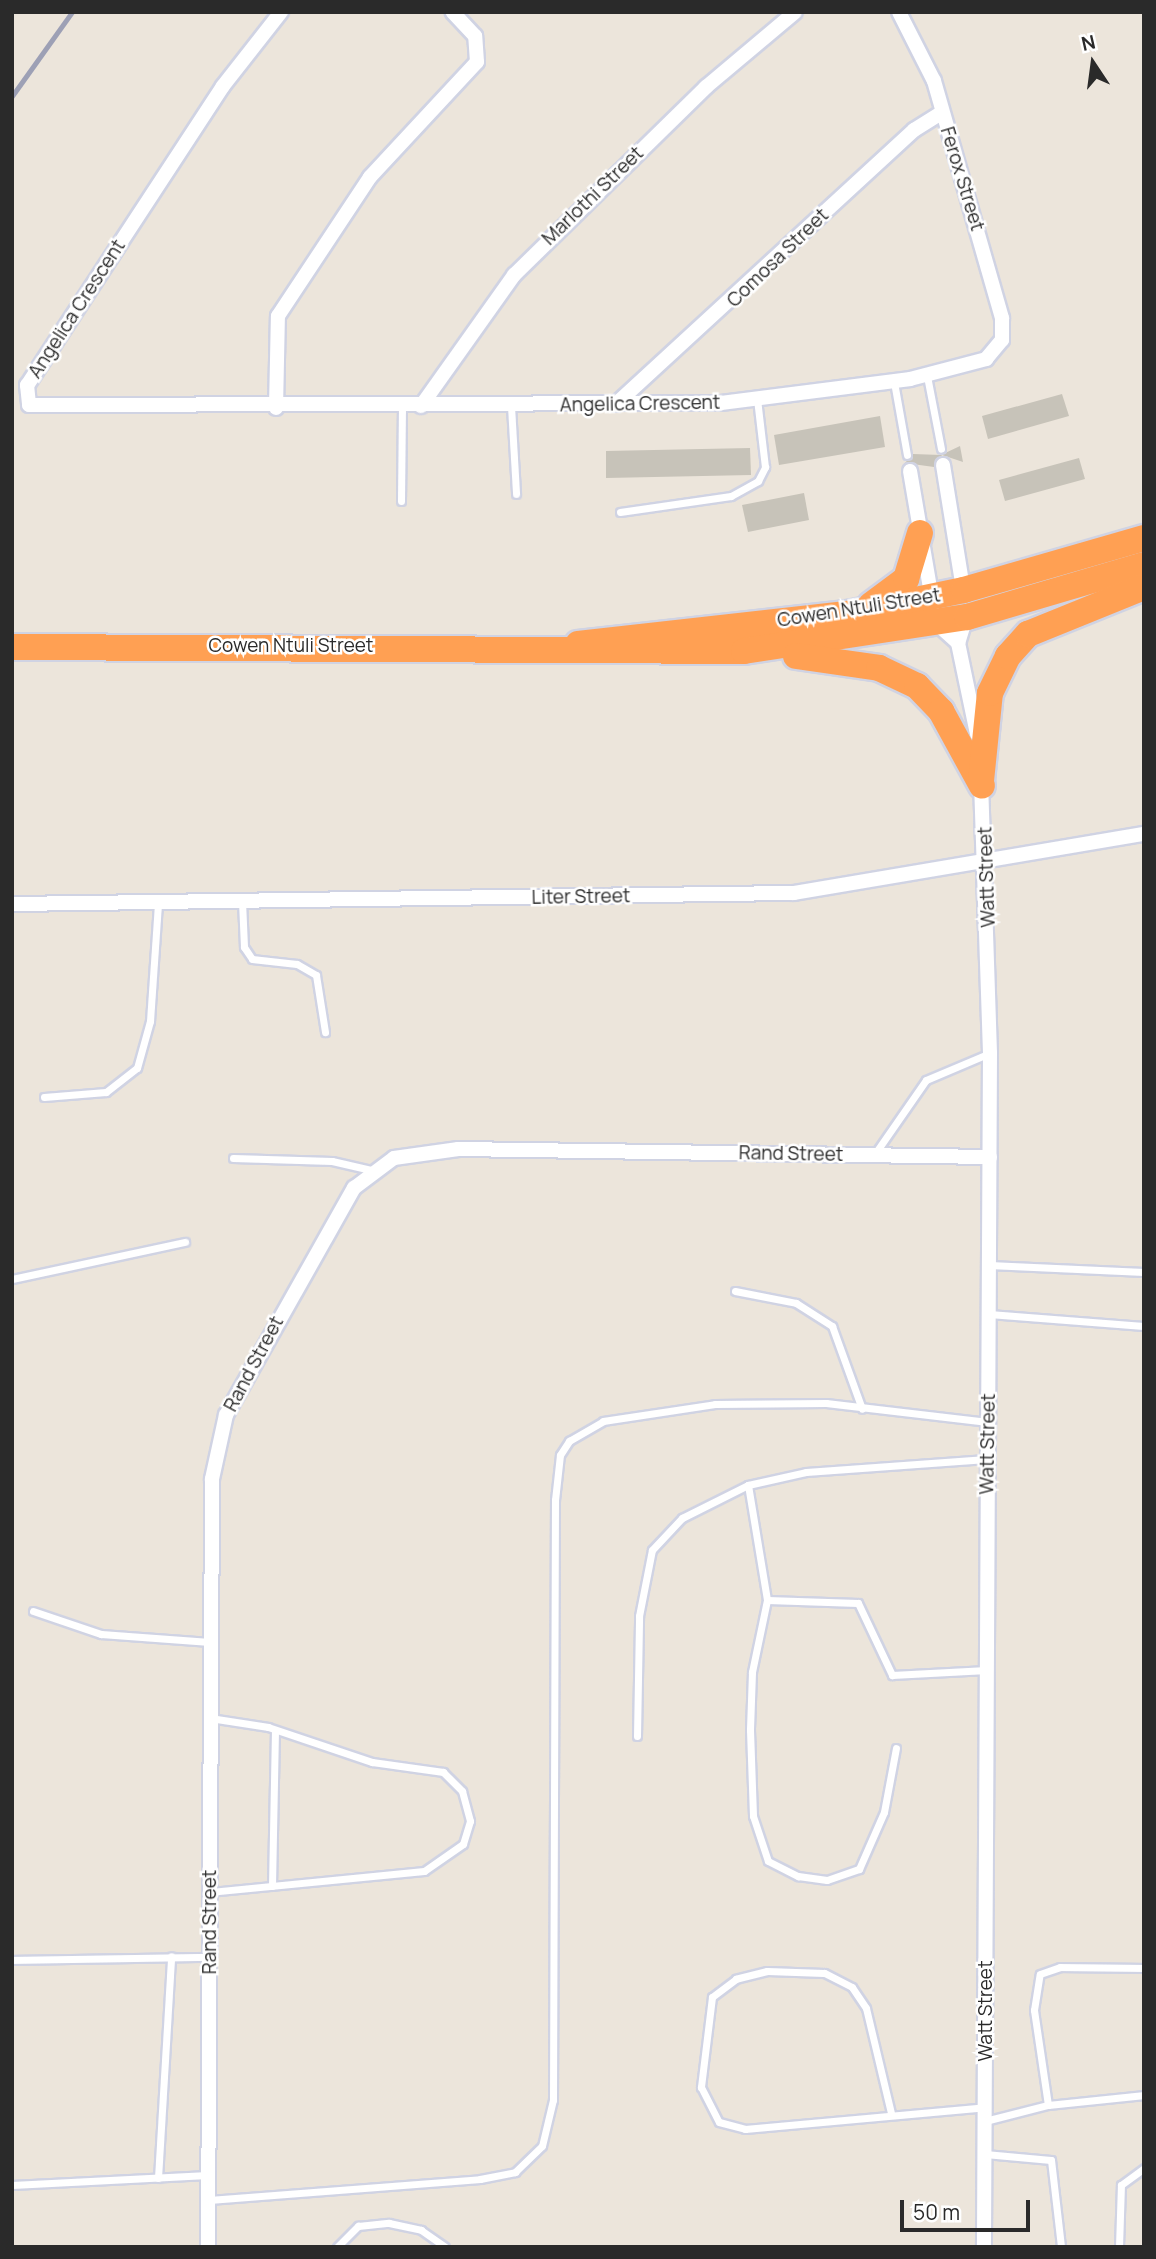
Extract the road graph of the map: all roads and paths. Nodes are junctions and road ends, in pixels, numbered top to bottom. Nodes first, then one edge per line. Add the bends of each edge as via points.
1 (281, 12) edge
2 (453, 12) edge
3 (795, 12) edge
4 (899, 12) edge
5 (941, 113) junction
6 (996, 351) joint
7 (927, 376) junction
8 (894, 382) junction
9 (757, 399) junction
10 (616, 404) junction
11 (402, 406) junction
12 (421, 406) junction
13 (511, 406) junction
14 (276, 408) junction
15 (941, 449) dead end
16 (907, 455) dead end
17 (943, 465) dead end
18 (910, 471) dead end
19 (516, 494) dead end
20 (401, 501) dead end
21 (620, 512) dead end
22 (920, 533) junction
23 (1144, 538) edge
24 (1144, 565) edge
25 (1144, 587) edge
26 (964, 590) junction
27 (930, 597) junction
28 (853, 613) junction
29 (967, 617) junction
30 (936, 624) junction
31 (958, 643) junction
32 (12, 647) edge
33 (569, 647) junction
34 (744, 651) junction
35 (981, 783) junction
36 (1144, 834) edge
37 (989, 862) junction
38 (242, 901) junction
39 (158, 902) junction
40 (12, 904) edge
41 (325, 1032) dead end
42 (990, 1053) junction
43 (44, 1097) dead end
44 (873, 1155) junction
45 (990, 1157) junction
46 (233, 1158) dead end
47 (371, 1170) junction
48 (185, 1242) dead end
49 (989, 1265) junction
50 (1144, 1272) edge
51 (12, 1279) edge
52 (735, 1291) dead end
53 (989, 1314) junction
54 (1144, 1326) edge
55 (862, 1409) junction
56 (988, 1422) junction
57 (987, 1459) junction
58 (748, 1485) junction
59 (767, 1600) junction
60 (33, 1611) dead end
61 (210, 1642) junction
62 (988, 1670) junction
63 (210, 1718) junction
64 (275, 1730) junction
65 (637, 1736) dead end
66 (896, 1748) dead end
67 (272, 1886) junction
68 (210, 1892) junction
69 (171, 1956) junction
70 (210, 1957) junction
71 (12, 1960) edge
72 (1144, 1968) edge
73 (1144, 2095) edge
74 (1048, 2105) junction
75 (891, 2113) junction
76 (985, 2114) junction
77 (985, 2154) junction
78 (1144, 2168) edge
79 (208, 2175) junction
80 (158, 2178) junction
81 (12, 2185) edge
82 (208, 2200) junction
83 (208, 2247) edge
84 (337, 2247) edge
85 (445, 2247) edge
86 (984, 2247) edge
87 (1061, 2247) edge
88 (1119, 2247) edge

1 - 14 street, Angelica Crescent via 223,86 25,391 33,408
2 - 14 street via 475,36 477,62 379,166 278,316
3 - 12 street, Marlothi Street via 696,96 514,275
4 - 5 street, Ferox Street via 930,71
5 - 6 street, Ferox Street via 1002,318
5 - 10 street, Comosa Street via 914,130
6 - 7 street, Angelica Crescent via 972,365
7 - 8 street, Angelica Crescent
7 - 15 lane
8 - 9 street, Angelica Crescent
8 - 16 lane
9 - 10 street, Angelica Crescent
9 - 21 lane via 765,467 758,481 731,496
10 - 13 street, Angelica Crescent
11 - 12 street, Angelica Crescent
11 - 14 street, Angelica Crescent
11 - 20 lane
12 - 13 street, Angelica Crescent
13 - 19 lane
17 - 26 street, Watt Street
18 - 22 street
22 - 27 street
22 - 28 highway via 906,579
23 - 26 highway, Cowen Ntuli Street
24 - 29 highway, Cowen Ntuli Street
25 - 35 highway via 1028,634 1008,656 990,693
26 - 27 highway, Cowen Ntuli Street
26 - 29 street, Watt Street
27 - 28 highway, Cowen Ntuli Street
27 - 30 street
28 - 33 highway, Cowen Ntuli Street via 617,635
29 - 30 highway, Cowen Ntuli Street
29 - 31 street, Watt Street
30 - 31 street
30 - 34 highway, Cowen Ntuli Street
31 - 35 street, Watt Street
32 - 33 highway, Cowen Ntuli Street
33 - 34 highway, Cowen Ntuli Street via 615,654
34 - 35 highway via 858,664 917,686 942,711
35 - 37 street, Watt Street
36 - 37 street, Liter Street
37 - 38 street, Liter Street via 781,893
37 - 42 street, Watt Street
38 - 39 street, Liter Street
38 - 41 lane via 248,954 316,975
39 - 40 street, Liter Street
39 - 43 lane via 150,1021 137,1068 107,1092
42 - 44 lane via 926,1080
42 - 45 street, Watt Street
44 - 45 street, Rand Street
44 - 47 street, Rand Street via 458,1149 394,1158
45 - 49 street, Watt Street
46 - 47 lane via 332,1161
47 - 61 street, Rand Street via 337,1215 226,1415 212,1479
48 - 51 lane
49 - 50 lane
49 - 53 street, Watt Street
52 - 55 lane via 796,1303 832,1326
53 - 54 lane
53 - 56 street, Watt Street
55 - 56 lane
55 - 82 lane via 782,1403 665,1409 581,1430 560,1455 555,1500 553,2100 533,2160 515,2172 467,2180
56 - 57 street, Watt Street
57 - 58 lane via 806,1472
57 - 62 street, Watt Street
58 - 59 lane
58 - 65 lane via 682,1518 652,1549 639,1616
59 - 62 lane via 858,1603 892,1675
59 - 66 lane via 752,1672 750,1730 753,1816 768,1861 797,1876 827,1880 859,1869 884,1812
60 - 61 lane via 101,1634
61 - 63 street, Rand Street
62 - 76 street, Watt Street
63 - 64 lane
63 - 68 street, Rand Street
64 - 67 lane
64 - 67 lane via 372,1762 443,1772 463,1791 470,1821 463,1844 424,1871
67 - 68 lane
68 - 70 street, Rand Street
69 - 70 lane
69 - 71 lane
69 - 80 lane
70 - 79 street, Rand Street
72 - 74 lane via 1060,1967 1040,1974 1034,2010
73 - 74 lane
74 - 76 lane
75 - 75 lane via 745,2129 719,2122 701,2087 712,1997 736,1979 767,1971 824,1973 852,1987 866,2008
75 - 76 lane
76 - 77 street, Watt Street
77 - 86 street, Watt Street
77 - 87 lane via 1051,2160
78 - 88 lane via 1121,2185
79 - 80 lane
79 - 82 street, Rand Street
80 - 81 lane
82 - 83 street, Rand Street
84 - 85 lane via 358,2226 382,2223 421,2230

